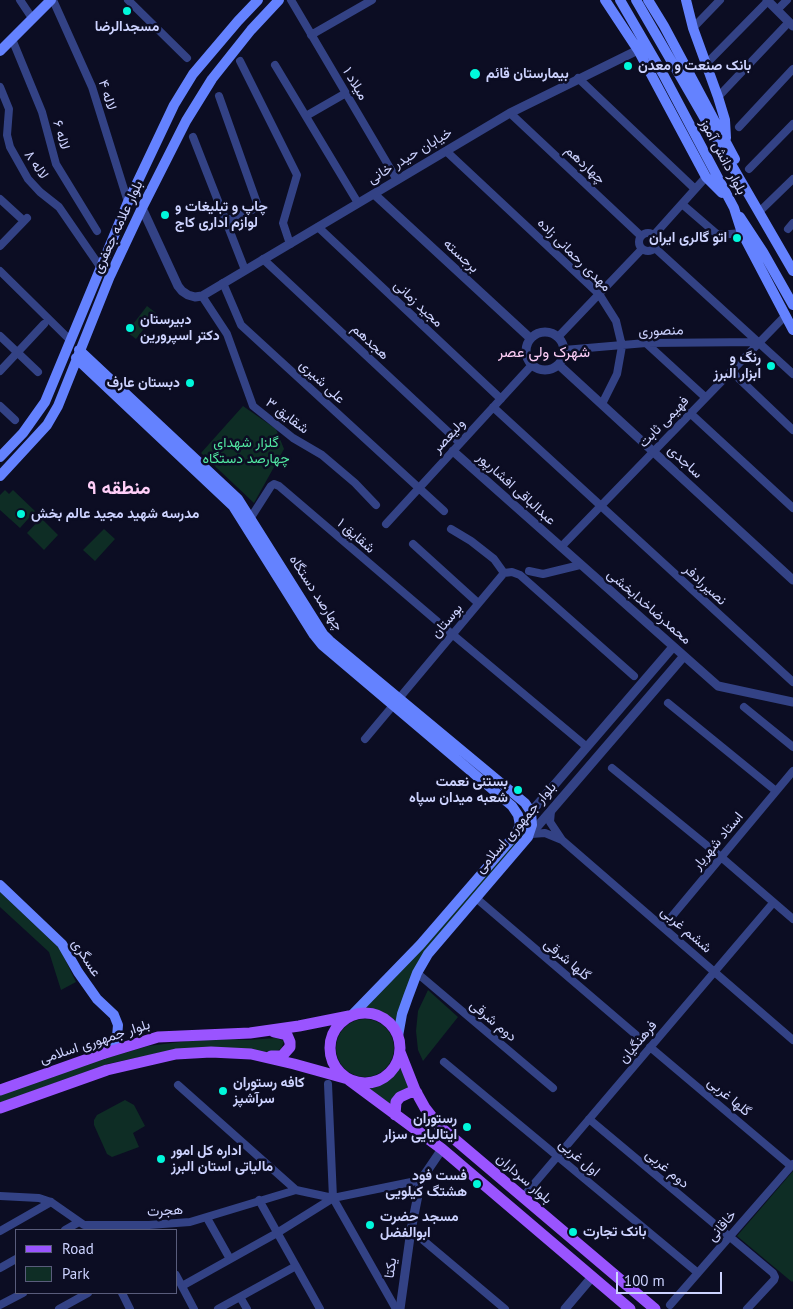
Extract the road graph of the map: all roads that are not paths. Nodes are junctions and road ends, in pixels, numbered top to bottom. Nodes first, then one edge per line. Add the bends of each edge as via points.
1 (20, 0) edge
2 (52, 0) edge
3 (128, 0) edge
4 (258, 0) edge
5 (279, 0) edge
6 (291, 0) edge
7 (372, 0) edge
8 (605, 0) edge
9 (620, 0) edge
10 (636, 0) edge
11 (648, 0) edge
12 (686, 0) edge
13 (720, 0) edge
14 (787, 0) edge
15 (767, 1) edge
16 (777, 10) junction
17 (32, 18) junction
18 (791, 24) edge
19 (692, 28) junction
20 (311, 35) junction
21 (12, 39) junction
22 (638, 50) junction
23 (0, 51) edge
24 (187, 58) dead end
25 (240, 61) dead end
26 (275, 65) dead end
27 (705, 65) junction
28 (793, 69) edge
29 (578, 78) junction
30 (0, 87) edge
31 (185, 87) junction
32 (346, 93) junction
33 (219, 96) dead end
34 (718, 97) junction
35 (200, 98) junction
36 (172, 110) junction
37 (510, 113) junction
38 (306, 116) junction
39 (186, 121) junction
40 (793, 124) edge
41 (739, 127) dead end
42 (193, 137) dead end
43 (727, 141) junction
44 (446, 151) junction
45 (749, 169) dead end
46 (706, 176) junction
47 (793, 179) edge
48 (397, 180) junction
49 (745, 188) junction
50 (695, 189) junction
51 (374, 194) junction
52 (0, 199) edge
53 (128, 202) junction
54 (358, 203) junction
55 (682, 204) junction
56 (732, 204) junction
57 (142, 208) junction
58 (759, 212) junction
59 (226, 221) junction
60 (318, 227) junction
61 (97, 231) dead end
62 (742, 233) junction
63 (642, 236) junction
64 (654, 236) junction
65 (290, 244) junction
66 (0, 246) edge
67 (642, 248) junction
68 (655, 248) junction
69 (264, 259) junction
70 (100, 268) junction
71 (245, 270) junction
72 (0, 271) edge
73 (793, 271) edge
74 (223, 283) junction
75 (599, 294) junction
76 (202, 296) junction
77 (793, 305) edge
78 (786, 315) junction
79 (44, 324) dead end
80 (793, 330) edge
81 (0, 336) edge
82 (558, 337) junction
83 (530, 338) junction
84 (70, 340) junction
85 (759, 342) junction
86 (646, 343) junction
87 (622, 346) junction
88 (564, 350) junction
89 (17, 353) junction
90 (77, 354) junction
91 (559, 364) junction
92 (531, 366) junction
93 (0, 371) edge
94 (731, 371) junction
95 (38, 372) dead end
96 (793, 374) edge
97 (705, 397) junction
98 (500, 399) junction
99 (602, 404) junction
100 (0, 406) edge
101 (493, 407) junction
102 (690, 413) junction
103 (15, 420) dead end
104 (793, 430) edge
105 (460, 443) junction
106 (453, 451) junction
107 (653, 451) junction
108 (0, 457) edge
109 (0, 476) edge
110 (419, 488) junction
111 (376, 505) dead end
112 (601, 506) junction
113 (793, 508) edge
114 (444, 511) dead end
115 (248, 521) junction
116 (386, 524) dead end
117 (451, 530) dead end
118 (413, 544) dead end
119 (561, 547) junction
120 (580, 565) junction
121 (529, 571) dead end
122 (504, 573) junction
123 (793, 580) edge
124 (478, 603) junction
125 (452, 634) junction
126 (674, 647) junction
127 (684, 656) junction
128 (634, 676) dead end
129 (793, 682) edge
130 (396, 701) junction
131 (793, 702) edge
132 (668, 703) dead end
133 (744, 707) dead end
134 (365, 740) dead end
135 (793, 747) edge
136 (587, 748) junction
137 (612, 768) dead end
138 (793, 771) edge
139 (776, 791) junction
140 (550, 811) junction
141 (531, 812) junction
142 (520, 825) joint
143 (529, 836) junction
144 (562, 840) junction
145 (721, 857) junction
146 (0, 885) edge
147 (476, 898) junction
148 (773, 903) junction
149 (793, 919) edge
150 (663, 927) junction
151 (715, 971) junction
152 (417, 973) junction
153 (350, 1016) junction
154 (263, 1032) junction
155 (398, 1036) junction
156 (642, 1040) dead end
157 (793, 1040) edge
158 (650, 1047) junction
159 (400, 1052) junction
160 (102, 1054) junction
161 (262, 1056) junction
162 (444, 1062) dead end
163 (348, 1080) junction
164 (328, 1084) dead end
165 (178, 1085) dead end
166 (553, 1088) dead end
167 (0, 1090) edge
168 (417, 1094) junction
169 (0, 1108) edge
170 (395, 1114) junction
171 (589, 1119) junction
172 (442, 1149) junction
173 (557, 1156) junction
174 (792, 1165) edge
175 (421, 1180) junction
176 (296, 1190) junction
177 (0, 1196) edge
178 (333, 1198) junction
179 (522, 1198) junction
180 (259, 1200) junction
181 (51, 1202) junction
182 (207, 1218) junction
183 (83, 1226) edge
184 (150, 1228) edge
185 (70, 1229) edge
186 (411, 1230) junction
187 (0, 1231) edge
188 (278, 1232) junction
189 (729, 1237) junction
190 (230, 1259) junction
191 (15, 1260) edge
192 (296, 1266) junction
193 (0, 1268) edge
194 (698, 1273) junction
195 (592, 1277) junction
196 (178, 1279) edge
197 (182, 1286) junction
198 (21, 1294) edge
199 (86, 1294) edge
200 (122, 1294) edge
201 (240, 1296) junction
202 (0, 1305) edge
203 (670, 1306) dead end
204 (128, 1308) edge
205 (59, 1309) edge
206 (194, 1309) edge
207 (218, 1309) edge
208 (247, 1309) edge
209 (320, 1309) edge
210 (398, 1309) edge
211 (505, 1309) edge
212 (565, 1309) edge
213 (630, 1309) edge
214 (654, 1309) edge
215 (747, 1309) edge

1 - 17 street
2 - 17 main road
2 - 53 street, لاله ۴ via 92,87
3 - 24 street
4 - 31 main road, بلوار علامه جعفری via 232,27
5 - 35 main road, بلوار علامه جعفری via 251,30
6 - 20 street, میلاد ۱
7 - 20 street
8 - 22 main road
9 - 56 main road, بلوار دانش آموز
10 - 49 main road, بلوار دانش آموز
11 - 43 main road
12 - 19 main road
13 - 19 street
14 - 16 street
15 - 16 street
15 - 27 street
16 - 18 street
17 - 21 main road
18 - 34 street
19 - 27 main road
20 - 32 street, میلاد ۱
21 - 23 main road
21 - 61 street, لاله ۶ via 42,112 56,164
22 - 29 street, خیابان حیدر خانی
22 - 46 main road
25 - 65 street via 297,175 283,223
26 - 38 street
27 - 34 main road
28 - 41 street
29 - 37 street, خیابان حیدر خانی
29 - 50 street
30 - 70 street, لاله ۸ via 9,109 10,148 28,179 59,207
31 - 35 main road via 184,96 188,101
31 - 36 main road, بلوار علامه جعفری
32 - 38 street
32 - 48 street, میلاد ۱
33 - 59 street via 257,203 254,209
34 - 43 main road
35 - 39 main road, بلوار علامه جعفری
36 - 39 main road via 182,110
36 - 53 main road, بلوار علامه جعفری
37 - 44 street, خیابان حیدر خانی
37 - 63 street, چهاردهم
38 - 54 street
39 - 57 main road, بلوار علامه جعفری
40 - 45 street
42 - 59 street
43 - 49 main road
44 - 48 street, خیابان حیدر خانی
44 - 75 street, مهدی رحمانی زاده
46 - 50 street
46 - 56 main road
47 - 58 street
48 - 51 street, خیابان حیدر خانی
49 - 58 main road, بلوار دانش آموز
50 - 55 street
51 - 54 street, خیابان حیدر خانی
51 - 83 street, برجسته
52 - 66 street via 25,220
53 - 70 main road, بلوار علامه جعفری
54 - 60 street, خیابان حیدر خانی
55 - 62 street via 718,235
55 - 64 street
56 - 62 main road, بلوار دانش آموز
56 - 77 main road via 764,252
57 - 76 street via 182,291 195,297
57 - 90 main road, بلوار علامه جعفری
58 - 73 main road, بلوار دانش آموز
59 - 71 street
60 - 65 street, خیابان حیدر خانی
60 - 98 street, مجید زمانی
62 - 78 main road, بلوار دانش آموز
63 - 64 street via 647,233
63 - 67 street via 639,242
64 - 68 street via 657,241
65 - 69 street, خیابان حیدر خانی
67 - 68 street via 649,251
67 - 75 street
68 - 85 street
69 - 71 street, خیابان حیدر خانی
69 - 105 street, هجدهم
70 - 84 main road, بلوار علامه جعفری
71 - 74 street, خیابان حیدر خانی
72 - 84 street
74 - 76 street, خیابان حیدر خانی
74 - 110 street, علی شیری via 241,325
75 - 82 street
75 - 87 street, مهدی رحمانی زاده via 616,321
76 - 111 street, شقایق ۳ via 228,334 253,406 293,438 322,455 355,482
78 - 80 main road, بلوار دانش آموز
78 - 85 street, فهیمی ثابت
79 - 89 street
81 - 89 street
82 - 83 street via 547,332
82 - 88 street
83 - 92 street via 525,349
84 - 108 main road, بلوار علامه جعفری via 50,392 37,415
85 - 86 street, منصوری
85 - 94 street, فهیمی ثابت
85 - 96 street
86 - 87 street, منصوری
86 - 97 street
87 - 88 street, منصوری
87 - 99 street, مهدی رحمانی زاده via 616,374
88 - 91 street
89 - 93 street
89 - 95 street
90 - 109 main road, بلوار علامه جعفری via 58,406 47,425
90 - 115 main road, چهارصد دستگاه via 236,502
91 - 92 street via 542,371
91 - 99 street, ساجدی
92 - 98 street, ولیعصر
94 - 97 street, فهیمی ثابت
94 - 104 street
97 - 102 street, فهیمی ثابت
98 - 101 street, ولیعصر
99 - 107 street, ساجدی
100 - 103 street
101 - 105 street, ولیعصر
101 - 112 street, نصیررادفر
102 - 107 street, فهیمی ثابت
102 - 113 street
105 - 106 street, ولیعصر
106 - 110 street, ولیعصر
106 - 119 street, عبدالباقی افشارپور
107 - 112 street, فهیمی ثابت
107 - 123 street, ساجدی
110 - 114 street, علی شیری
110 - 116 street, ولیعصر
112 - 119 street, فهیمی ثابت
112 - 129 street, نصیررادفر
115 - 125 street, شقایق ۱ via 271,486 279,486
115 - 130 main road, چهارصد دستگاه via 323,634
117 - 122 street via 494,559
118 - 124 street
119 - 120 street, محمدرضاخدابخشی
120 - 121 street via 543,574
120 - 126 street, محمدرضاخدابخشی
122 - 124 street, بوستان
122 - 128 street via 520,575
124 - 125 street, بوستان
125 - 130 street, بوستان
125 - 136 street
126 - 127 street, محمدرضاخدابخشی
126 - 136 street, بلوار جمهوری اسلامی
127 - 131 street, محمدرضاخدابخشی via 718,686
127 - 140 street, بلوار جمهوری اسلامی
130 - 134 street, بوستان
130 - 141 main road, چهارصد دستگاه
130 - 142 main road, چهارصد دستگاه via 512,806
132 - 139 street
133 - 135 street
136 - 141 street, بلوار جمهوری اسلامی
137 - 145 street
138 - 139 street, استاد شهریار
139 - 145 street, استاد شهریار
140 - 143 street, بلوار جمهوری اسلامی
140 - 144 street via 550,822
141 - 143 main road
142 - 153 main road, بلوار جمهوری اسلامی via 516,834 420,945
143 - 144 street via 545,832
143 - 147 main road, بلوار جمهوری اسلامی
144 - 150 street, ششم غربی
145 - 148 street
145 - 150 street, استاد شهریار
146 - 160 main road, عسگری via 62,944 97,999 114,1015 118,1024 117,1037
147 - 152 main road, بلوار جمهوری اسلامی via 428,954
147 - 156 street, گلها شرقی
148 - 149 street
148 - 151 street, فرهنگیان
150 - 151 street, ششم غربی
151 - 157 street, ششم غربی
151 - 158 street, فرهنگیان
152 - 155 main road, بلوار جمهوری اسلامی via 402,1014
152 - 166 street, دوم شرقی
153 - 154 main road, بلوار جمهوری اسلامی
153 - 155 main road via 361,1013 379,1016 394,1027
153 - 163 main road via 335,1029 329,1047 334,1066
154 - 160 main road, بلوار جمهوری اسلامی via 158,1037
154 - 161 main road via 279,1032 288,1036 290,1042 288,1052 282,1056
155 - 159 main road
158 - 171 street, فرهنگیان
158 - 174 street, گلها غربی
159 - 163 main road via 393,1070 378,1081 359,1083
159 - 168 main road, بلوار سرداران
160 - 167 main road, بلوار جمهوری اسلامی
161 - 163 main road
161 - 169 main road via 211,1052 176,1054 107,1070
162 - 173 street, اول غربی
163 - 170 main road
164 - 178 street
165 - 176 street
168 - 170 main road via 411,1092 400,1097
168 - 179 main road, بلوار سرداران via 439,1126
170 - 172 main road
171 - 173 street, فرهنگیان
171 - 189 street, دوم غربی
172 - 175 street, یکتا
172 - 195 main road
173 - 179 street, فرهنگیان
173 - 194 street, اول غربی
174 - 189 street, خاقانی
175 - 178 street
175 - 186 street, یکتا
176 - 178 street, هجرت
176 - 180 street, هجرت
177 - 181 street via 39,1198
178 - 188 street
178 - 210 street
179 - 214 main road, بلوار سرداران
180 - 182 street, هجرت
180 - 188 street
181 - 183 street
181 - 187 street
182 - 184 street, هجرت
182 - 190 street
183 - 184 street, هجرت
183 - 185 street
186 - 210 street, یکتا
186 - 211 street
188 - 190 street
188 - 192 street
189 - 194 street, خاقانی
189 - 215 street, دوم غربی via 775,1277
190 - 197 street
191 - 193 street
192 - 201 street
192 - 209 street
194 - 203 street, خاقانی
195 - 212 street
195 - 213 main road
196 - 197 street
197 - 206 street
198 - 202 street
199 - 205 street
200 - 204 street
201 - 207 street
201 - 208 street

